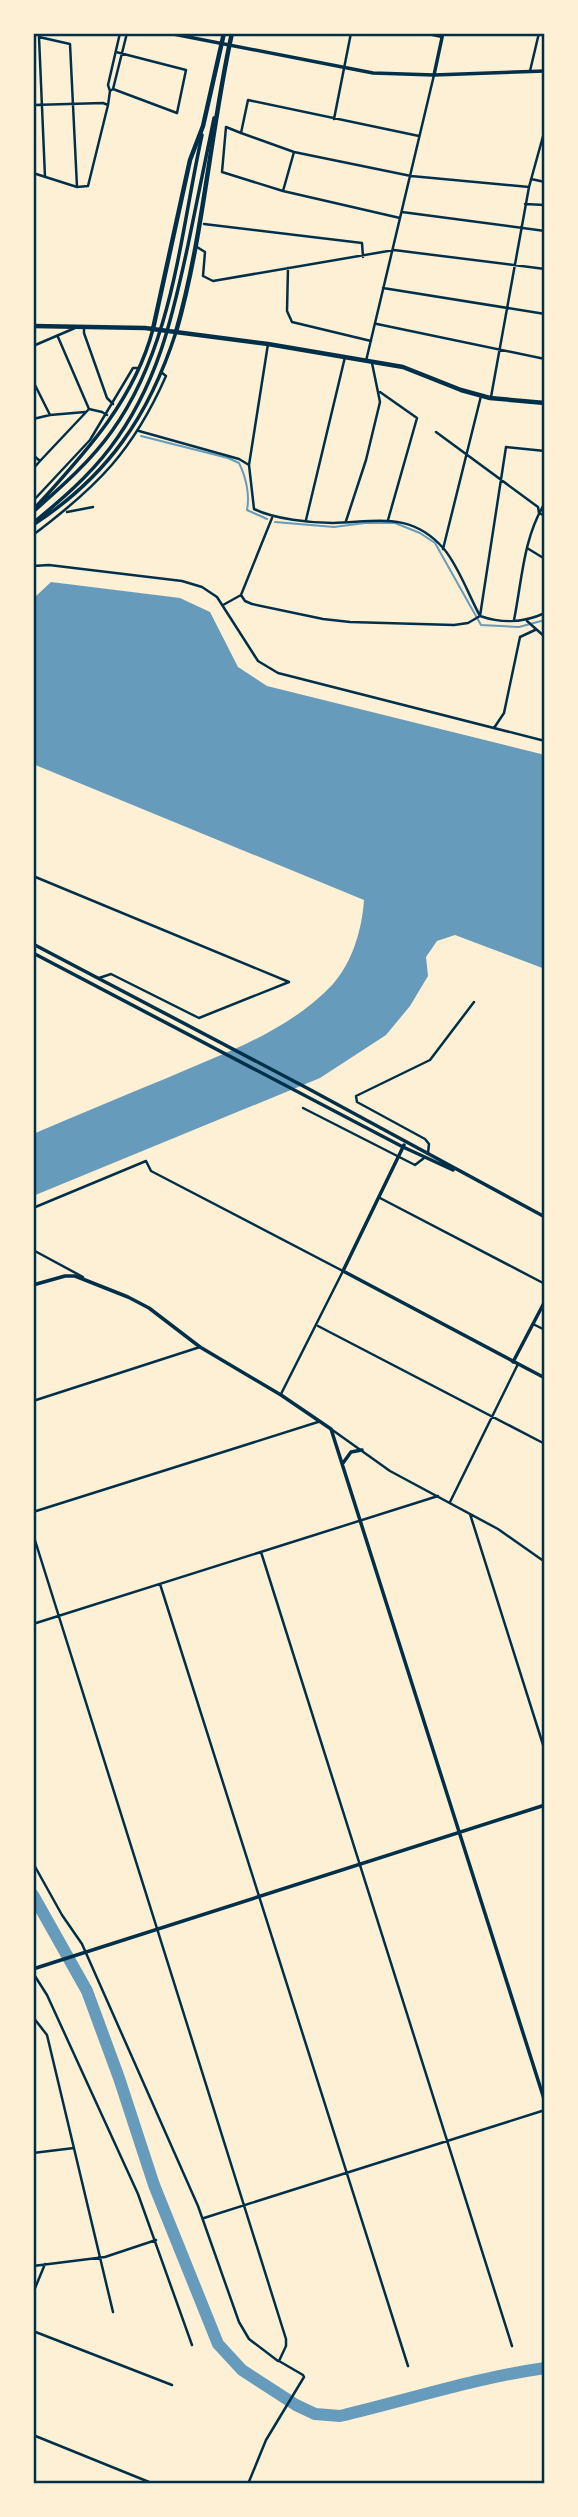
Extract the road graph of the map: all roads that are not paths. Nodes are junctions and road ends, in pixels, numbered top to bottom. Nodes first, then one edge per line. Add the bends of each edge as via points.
1 (120, 33) edge
2 (127, 33) edge
3 (169, 33) edge
4 (224, 33) edge
5 (232, 33) edge
6 (351, 33) edge
7 (423, 33) edge
8 (539, 33) edge
9 (33, 35) edge
10 (442, 35) edge
11 (39, 37) junction
12 (222, 44) junction
13 (229, 46) junction
14 (116, 52) junction
15 (122, 53) junction
16 (344, 69) junction
17 (545, 71) edge
18 (530, 72) junction
19 (434, 75) junction
20 (111, 90) junction
21 (72, 104) junction
22 (33, 105) edge
23 (43, 105) junction
24 (108, 105) junction
25 (216, 108) junction
26 (334, 119) junction
27 (204, 126) junction
28 (545, 129) edge
29 (241, 133) junction
30 (419, 136) junction
31 (294, 152) junction
32 (33, 173) edge
33 (411, 176) junction
34 (45, 177) junction
35 (531, 179) junction
36 (545, 182) edge
37 (77, 187) junction
38 (529, 187) junction
39 (284, 191) junction
40 (525, 204) junction
41 (545, 205) edge
42 (402, 212) junction
43 (400, 218) junction
44 (204, 224) dead end
45 (522, 229) junction
46 (545, 231) edge
47 (195, 247) junction
48 (394, 250) junction
49 (363, 257) junction
50 (514, 265) junction
51 (288, 268) junction
52 (545, 269) edge
53 (383, 288) junction
54 (507, 309) junction
55 (545, 314) edge
56 (375, 324) junction
57 (33, 326) edge
58 (81, 327) junction
59 (153, 329) junction
60 (176, 331) junction
61 (58, 337) junction
62 (371, 341) junction
63 (268, 344) junction
64 (33, 346) edge
65 (498, 351) junction
66 (345, 357) junction
67 (545, 359) edge
68 (369, 362) junction
69 (138, 368) junction
70 (161, 372) junction
71 (33, 381) edge
72 (379, 391) junction
73 (481, 396) junction
74 (490, 398) junction
75 (545, 403) edge
76 (113, 404) junction
77 (87, 411) junction
78 (50, 415) junction
79 (107, 415) junction
80 (33, 419) edge
81 (138, 431) junction
82 (436, 432) dead end
83 (545, 451) edge
84 (467, 455) junction
85 (33, 456) edge
86 (40, 461) junction
87 (248, 465) junction
88 (33, 469) edge
89 (500, 480) junction
90 (33, 501) edge
91 (545, 503) edge
92 (93, 507) dead end
93 (33, 511) edge
94 (64, 513) junction
95 (539, 513) junction
96 (545, 516) edge
97 (272, 518) junction
98 (306, 520) junction
99 (388, 520) junction
100 (346, 521) junction
101 (33, 524) edge
102 (33, 535) edge
103 (527, 548) junction
104 (443, 549) junction
105 (545, 559) edge
106 (33, 566) edge
107 (241, 595) junction
108 (223, 605) junction
109 (545, 612) edge
110 (480, 616) junction
111 (514, 620) junction
112 (530, 625) junction
113 (545, 637) edge
114 (494, 728) junction
115 (545, 741) edge
116 (33, 876) edge
117 (33, 944) edge
118 (33, 953) edge
119 (99, 978) junction
120 (474, 1002) dead end
121 (303, 1108) dead end
122 (404, 1144) junction
123 (427, 1155) junction
124 (399, 1157) junction
125 (380, 1198) junction
126 (33, 1208) edge
127 (545, 1217) edge
128 (33, 1250) edge
129 (343, 1271) junction
130 (90, 1281) junction
131 (545, 1284) edge
132 (33, 1285) edge
133 (545, 1301) edge
134 (533, 1324) junction
135 (317, 1325) junction
136 (545, 1330) edge
137 (200, 1347) junction
138 (515, 1363) junction
139 (545, 1378) edge
140 (281, 1395) junction
141 (33, 1401) edge
142 (493, 1417) junction
143 (318, 1422) junction
144 (331, 1429) junction
145 (545, 1444) edge
146 (362, 1450) junction
147 (342, 1465) junction
148 (438, 1496) junction
149 (450, 1502) junction
150 (33, 1512) edge
151 (470, 1514) junction
152 (360, 1521) junction
153 (33, 1534) edge
154 (261, 1552) junction
155 (545, 1562) edge
156 (160, 1584) junction
157 (59, 1616) junction
158 (33, 1624) edge
159 (545, 1751) edge
160 (545, 1805) edge
161 (459, 1832) junction
162 (33, 1863) edge
163 (360, 1864) junction
164 (259, 1896) junction
165 (157, 1929) junction
166 (84, 1953) junction
167 (33, 1971) edge
168 (33, 2017) edge
169 (545, 2102) edge
170 (545, 2110) edge
171 (447, 2141) junction
172 (74, 2148) junction
173 (33, 2153) edge
174 (346, 2173) junction
175 (243, 2205) junction
176 (203, 2218) junction
177 (156, 2240) junction
178 (100, 2258) junction
179 (45, 2264) junction
180 (33, 2266) edge
181 (33, 2293) edge
182 (113, 2312) dead end
183 (33, 2331) edge
184 (192, 2345) dead end
185 (512, 2346) dead end
186 (279, 2361) junction
187 (408, 2367) dead end
188 (172, 2385) dead end
189 (33, 2435) edge
190 (154, 2484) edge
191 (248, 2484) edge

1 - 14 street
2 - 15 street
3 - 12 street
4 - 12 main road
5 - 13 main road
6 - 16 street
7 - 10 street
8 - 18 street
9 - 11 street
10 - 19 street
11 - 21 street via 70,44
11 - 23 street
12 - 13 street
12 - 27 main road
13 - 16 street
13 - 25 main road
14 - 15 street
14 - 20 street via 108,85
15 - 20 street
15 - 20 street via 186,70 177,113
16 - 19 street
16 - 26 street
17 - 18 street
18 - 19 street
19 - 30 street
20 - 24 street
21 - 23 street
21 - 24 street
21 - 37 street
22 - 23 street
23 - 34 street
24 - 37 street via 88,186
25 - 47 main road
25 - 101 street via 157,368 122,431 93,468
26 - 29 street via 248,100
26 - 30 street
27 - 59 main road via 190,160
27 - 93 street via 161,326 141,382 95,453
28 - 35 street
29 - 31 street
29 - 39 street via 226,127 222,172
30 - 33 street
31 - 33 street
31 - 39 street
32 - 34 street
33 - 38 street
33 - 42 street
34 - 37 street
35 - 36 street
35 - 38 street
38 - 40 street
39 - 43 street
40 - 41 street
40 - 45 street
42 - 43 street
42 - 45 street
43 - 48 street
44 - 49 street via 362,243
45 - 46 street
45 - 50 street
47 - 51 street via 204,249 203,276 209,281
47 - 60 main road
48 - 49 street
48 - 50 street
48 - 53 street
49 - 51 street
50 - 52 street
50 - 54 street
51 - 62 street via 292,322
53 - 54 street
53 - 56 street
54 - 55 street
54 - 65 street
56 - 62 street
56 - 65 street
57 - 58 main road
58 - 59 main road
58 - 61 street
58 - 76 street
59 - 60 main road
59 - 69 street
60 - 63 main road
60 - 70 street
61 - 64 street
61 - 77 street
62 - 68 street
63 - 66 main road
63 - 87 street
65 - 67 street
65 - 74 street
66 - 68 main road
66 - 98 street
68 - 72 street
68 - 73 main road via 403,367
69 - 76 street via 133,368
69 - 93 street via 105,428
70 - 81 street via 166,376
70 - 101 street via 126,438 85,486
71 - 78 street
72 - 99 street via 416,418
72 - 100 street via 366,460
73 - 74 main road
73 - 84 street
74 - 75 main road
76 - 79 street
77 - 78 street
77 - 79 street
77 - 86 street
78 - 80 street
79 - 90 street
81 - 87 street
81 - 94 street via 119,458
82 - 84 street
83 - 89 street via 506,447
84 - 89 street
84 - 104 street
85 - 86 street
86 - 88 street
87 - 97 street via 254,509
89 - 95 street via 538,507
89 - 110 street
91 - 95 street
92 - 94 street
94 - 102 street
95 - 96 street
95 - 103 street
97 - 98 street
97 - 107 street
98 - 100 street
99 - 100 street
99 - 104 street via 422,530
103 - 105 street
103 - 111 street
104 - 110 street
106 - 108 street via 182,581 202,587
107 - 108 street
107 - 110 street via 252,604 350,622 454,625
108 - 114 street via 258,661 278,673
109 - 112 street
110 - 111 street
111 - 112 street
112 - 113 street
112 - 114 street via 520,637 504,713
114 - 115 street
116 - 119 street via 289,982 199,1018 111,974
117 - 119 street
118 - 122 street
119 - 122 street
120 - 123 street via 430,1060 356,1096 357,1102 425,1139
121 - 124 street
122 - 123 street
122 - 124 street
123 - 124 street via 415,1165
123 - 127 street
124 - 125 street
125 - 129 street
125 - 131 street
126 - 129 street via 146,1161 151,1171
128 - 130 street
129 - 135 street
129 - 138 street
130 - 132 street via 65,1276
130 - 137 street via 149,1308
133 - 134 street
134 - 136 street
134 - 138 street
135 - 140 street
135 - 142 street
137 - 140 street
137 - 141 street
138 - 139 street
138 - 142 street
140 - 143 street
142 - 145 street
142 - 149 street
143 - 144 street
143 - 150 street
144 - 146 street
144 - 147 street
146 - 147 street via 351,1452
146 - 148 street
147 - 152 street
148 - 149 street
148 - 152 street
149 - 151 street
151 - 155 street
151 - 159 street
152 - 154 street
152 - 161 street
153 - 157 street
154 - 156 street
154 - 163 street
156 - 157 street
156 - 164 street
157 - 158 street
157 - 165 street
160 - 161 street
161 - 163 street
161 - 169 street
162 - 166 street
163 - 164 street
163 - 171 street
164 - 165 street
164 - 174 street
165 - 166 street
165 - 175 street
166 - 167 street
166 - 176 street
167 - 177 street
168 - 172 street via 47,2035
170 - 171 street
171 - 174 street
171 - 185 street
172 - 173 street
172 - 178 street
174 - 175 street
174 - 187 street
175 - 176 street
175 - 186 street via 286,2339
176 - 186 street via 239,2322 250,2339
177 - 178 street
177 - 184 street
178 - 179 street
178 - 182 street
179 - 180 street
179 - 181 street
183 - 188 street
186 - 191 street via 304,2378 277,2421
189 - 190 street

